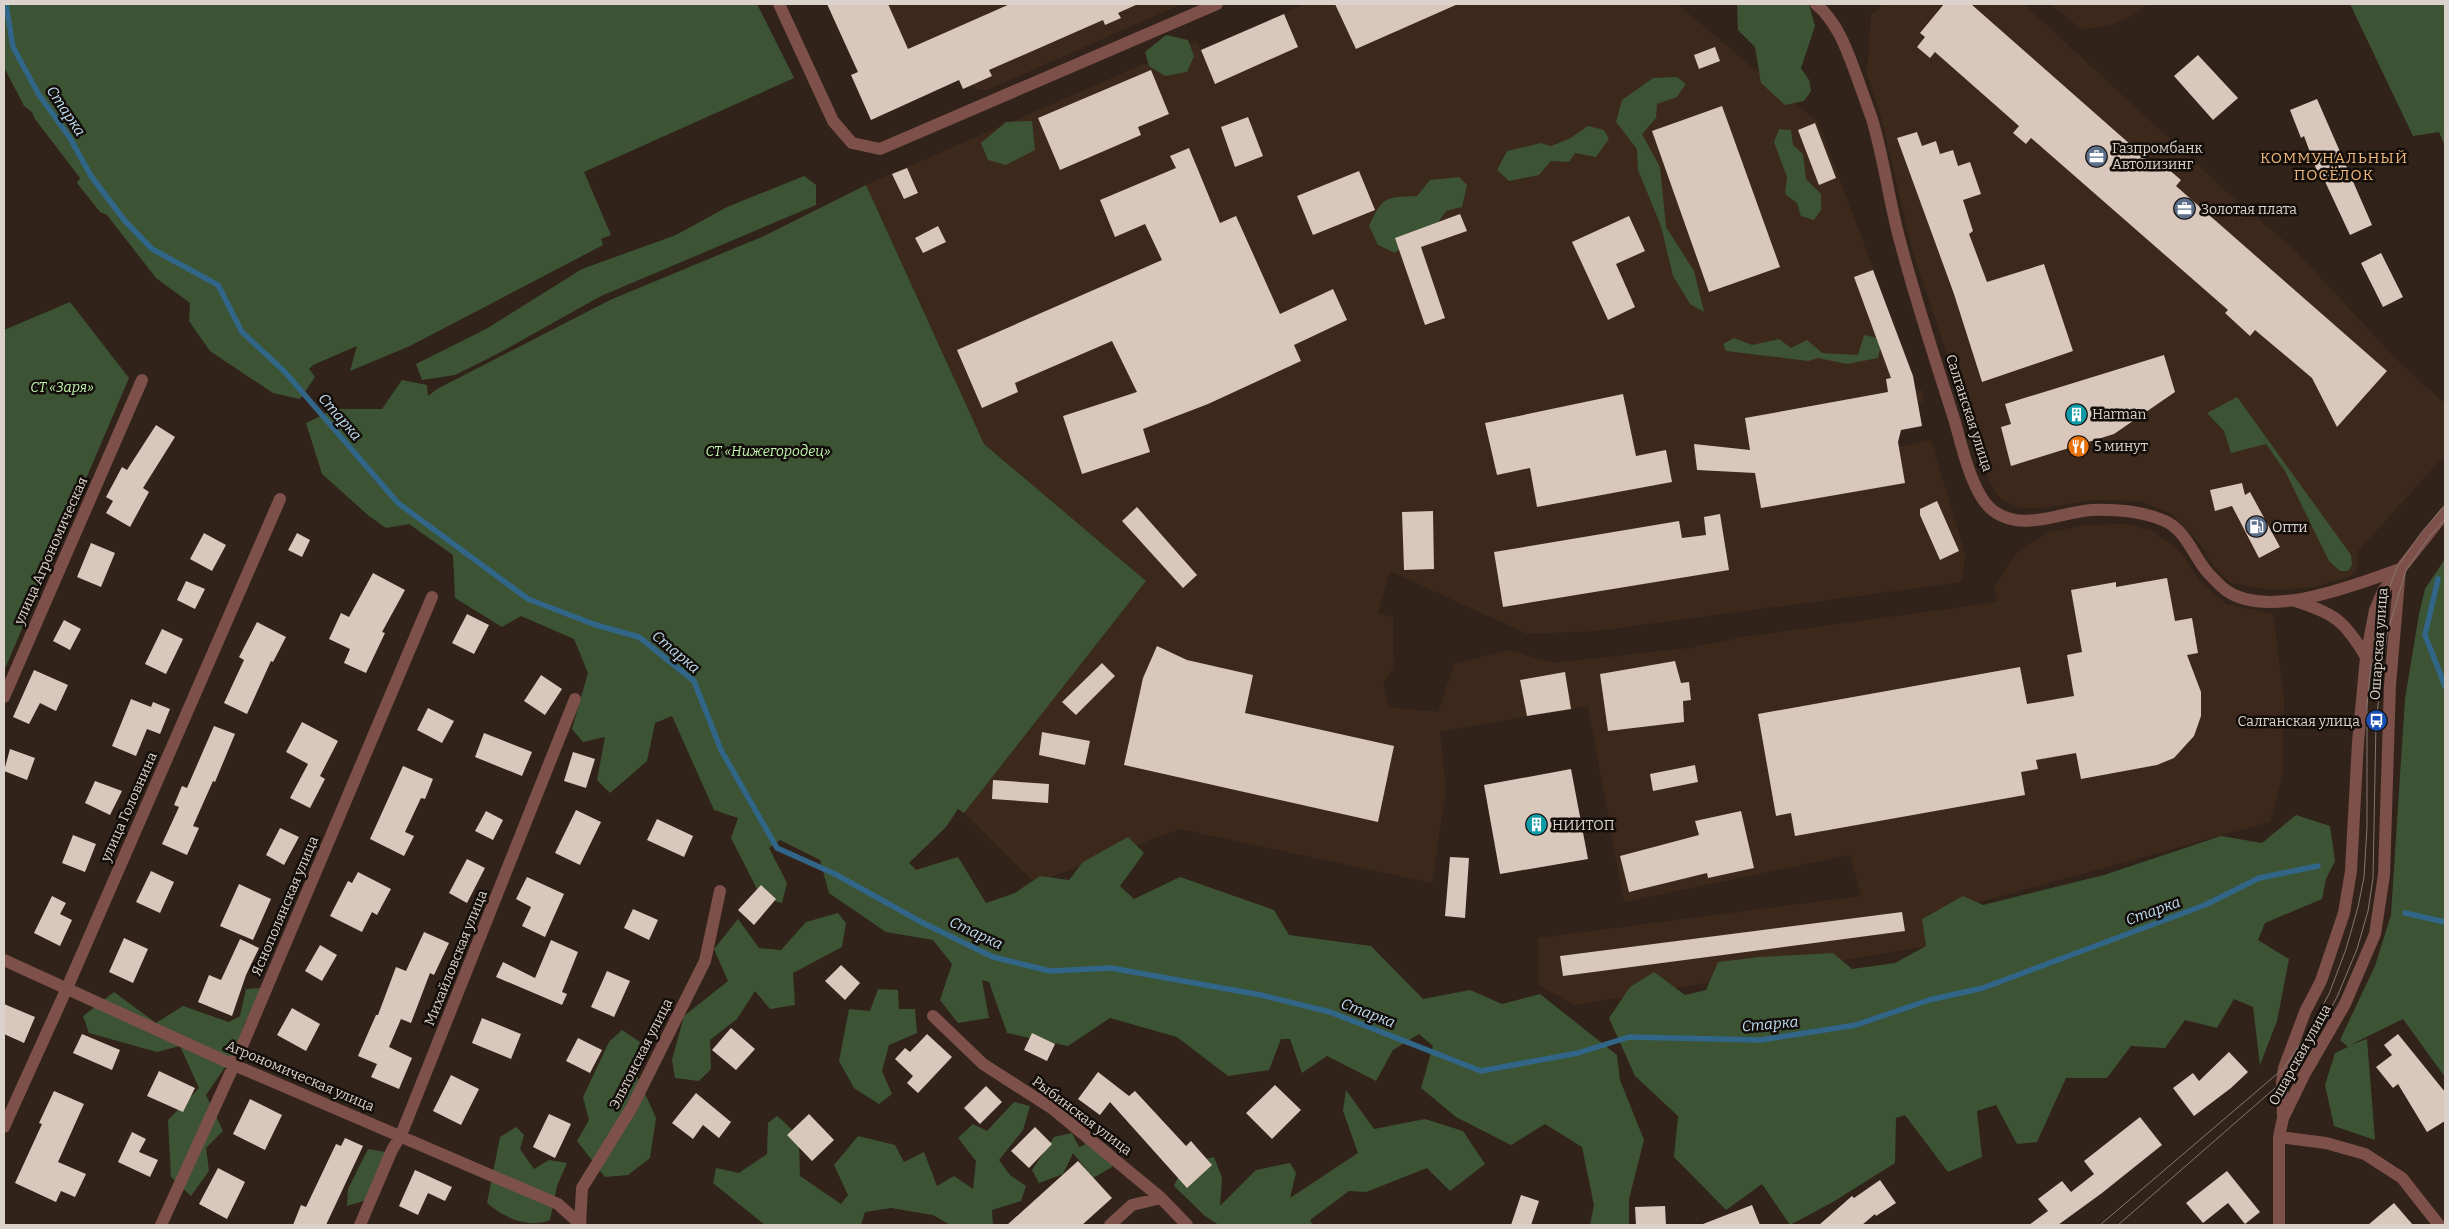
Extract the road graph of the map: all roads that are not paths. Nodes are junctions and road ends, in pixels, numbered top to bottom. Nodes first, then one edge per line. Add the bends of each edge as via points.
1 (779, 4) edge
2 (1217, 4) edge
3 (1816, 4) edge
4 (142, 380) dead end
5 (280, 499) dead end
6 (2445, 513) edge
7 (2400, 569) junction
8 (432, 597) dead end
9 (2292, 600) junction
10 (2366, 657) junction
11 (4, 697) edge
12 (575, 699) dead end
13 (720, 891) dead end
14 (4, 960) edge
15 (67, 988) junction
16 (933, 1016) dead end
17 (234, 1065) junction
18 (2283, 1118) junction
19 (4, 1127) edge
20 (401, 1135) junction
21 (2279, 1137) junction
22 (1162, 1198) junction
23 (161, 1225) edge
24 (360, 1225) edge
25 (580, 1225) edge
26 (1110, 1225) edge
27 (1187, 1225) edge
28 (2279, 1225) edge
29 (2439, 1225) edge

1 - 2 street via 833,122 852,143 880,149
3 - 9 street, Салганская улица via 1840,34 1872,120 1900,242 1964,453 1982,498 1995,512 2013,520 2091,510 2138,511 2169,522 2194,549 2207,572 2228,592 2250,600
4 - 11 street, улица Агрономическая
5 - 15 street, улица Головнина
6 - 7 street, Ошарская улица
7 - 9 street, Салганская улица via 2343,590
7 - 10 street, Ошарская улица via 2383,591 2375,610
7 - 18 street, Ошарская улица via 2390,685 2384,875 2375,934 2345,1004
8 - 17 street, Яснополянская улица
9 - 10 street, Салганская улица via 2334,616 2352,633
10 - 18 street, Ошарская улица via 2351,871 2344,913 2321,981 2304,1012 2284,1068
12 - 20 street, Михайловская улица
13 - 25 street, Эльтонская улица via 705,961 632,1107 582,1188
14 - 15 street, Агрономическая улица
15 - 17 street, Агрономическая улица
15 - 19 street, улица Головнина
16 - 22 street, Рыбинская улица via 983,1064 1053,1109
17 - 20 street, Агрономическая улица
17 - 23 street, Яснополянская улица
18 - 21 street
20 - 24 street, Михайловская улица
20 - 25 street, Агрономическая улица via 558,1204
21 - 28 street
21 - 29 street via 2326,1142 2365,1154 2402,1178
22 - 26 street via 1132,1205
22 - 27 street, Рыбинская улица

